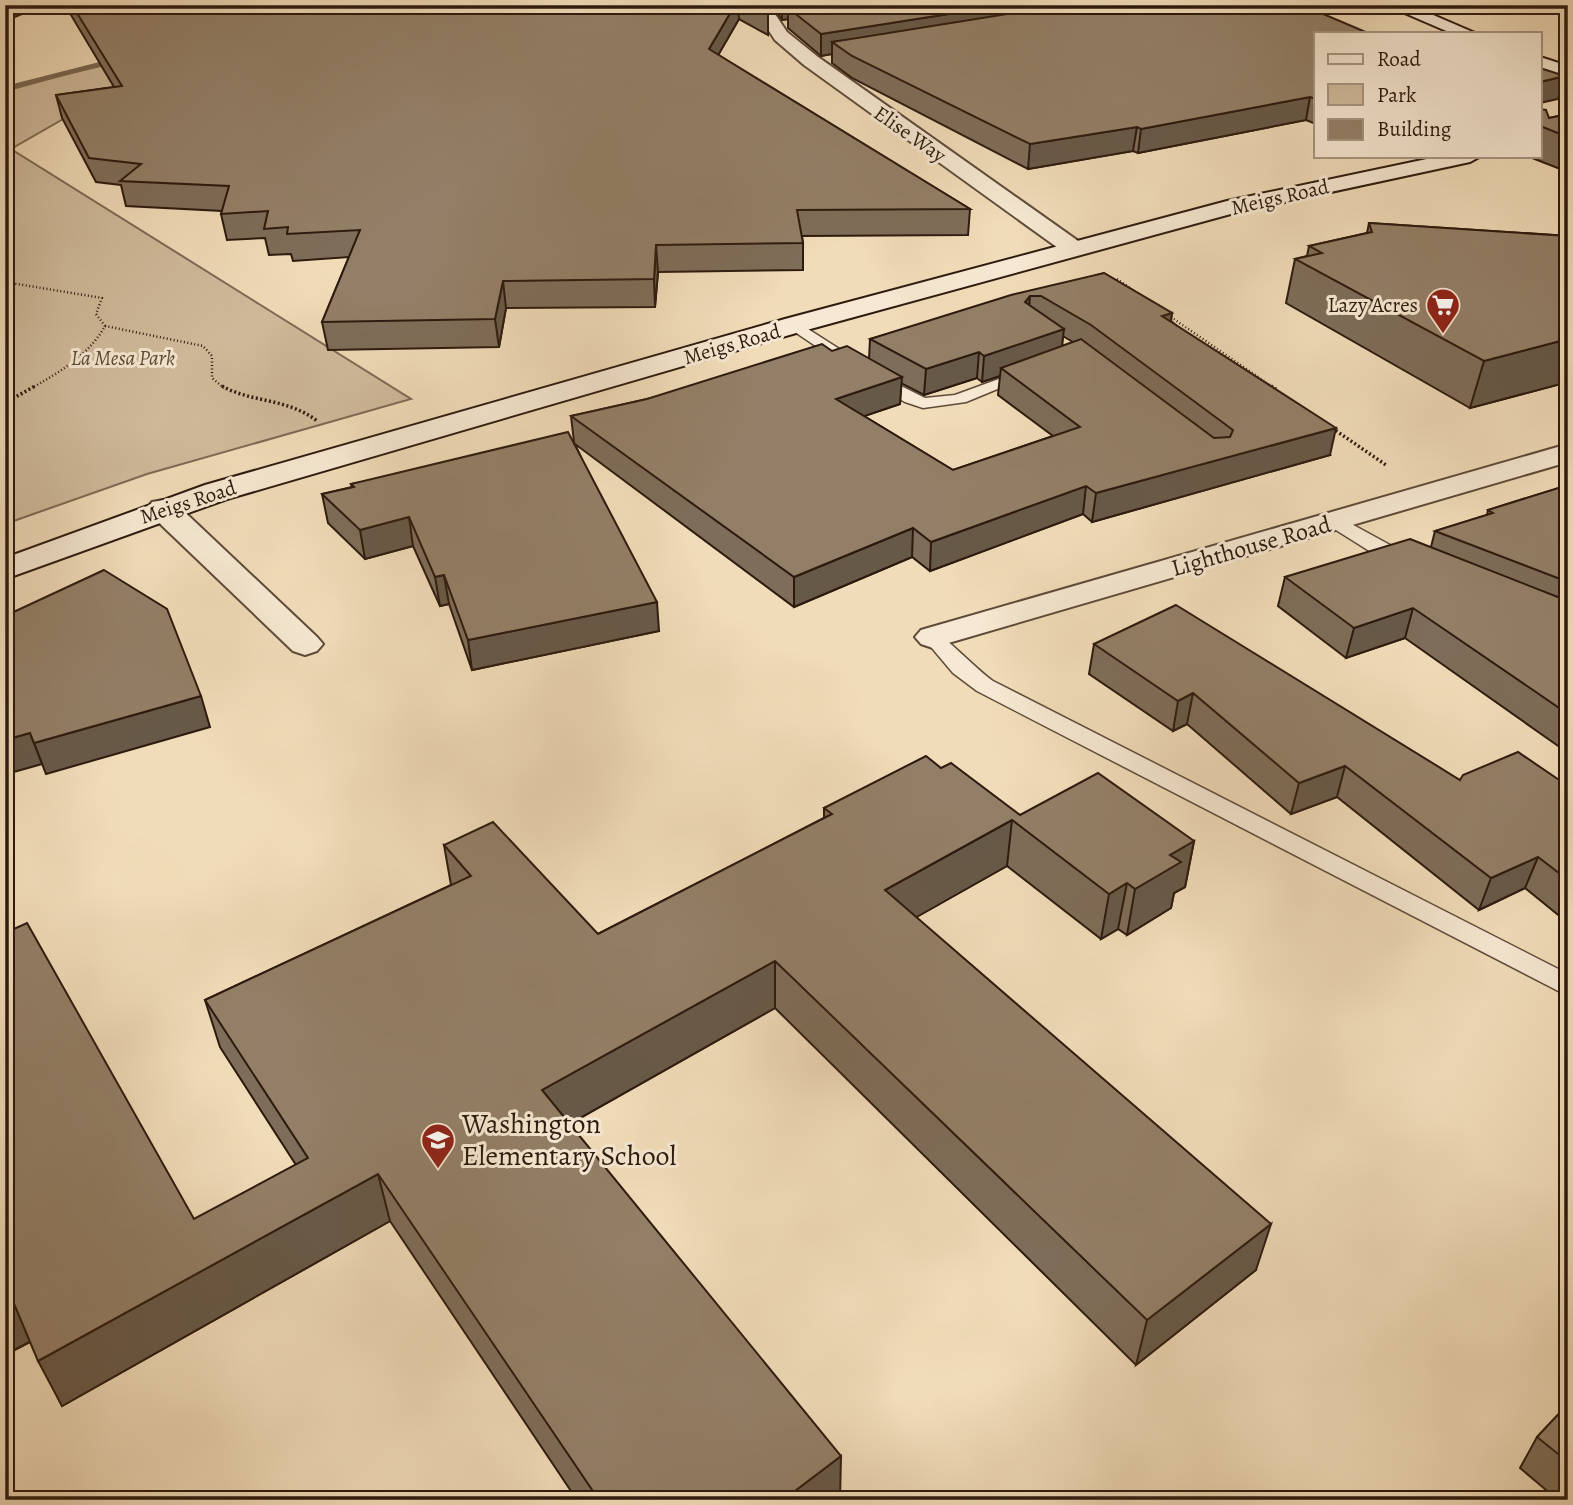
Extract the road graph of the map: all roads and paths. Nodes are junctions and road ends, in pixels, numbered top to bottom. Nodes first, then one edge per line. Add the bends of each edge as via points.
1 (760, 5) edge
2 (1394, 5) edge
3 (1463, 32) edge
4 (1542, 63) edge
5 (1568, 72) edge
6 (1461, 158) edge
7 (1073, 248) junction
8 (5, 282) edge
9 (1141, 296) edge
10 (1164, 312) edge
11 (105, 326) junction
12 (794, 326) junction
13 (1038, 369) edge
14 (1278, 391) edge
15 (5, 403) edge
16 (1324, 422) edge
17 (1568, 453) edge
18 (349, 454) junction
19 (1426, 494) junction
20 (163, 509) junction
21 (1335, 522) junction
22 (1420, 567) edge
23 (5, 569) edge
24 (933, 637) joint
25 (305, 644) dead end
26 (1568, 986) edge

1 - 7 main road, Elise Way via 779,24 781,36
2 - 3 main road
4 - 5 main road
6 - 7 main road, Meigs Road via 1249,203
7 - 9 path
7 - 12 main road, Meigs Road
8 - 11 path via 99,296 96,314
10 - 14 path
11 - 15 path via 93,348
11 - 18 path via 203,346 215,360 212,378 219,385 237,395 298,405
12 - 13 lane via 924,404 954,399
12 - 18 main road, Meigs Road
16 - 19 path
17 - 19 main road, Lighthouse Road
18 - 20 main road, Meigs Road
19 - 21 main road, Lighthouse Road
20 - 23 main road, Meigs Road
20 - 25 main road
21 - 22 lane
21 - 24 main road, Lighthouse Road
24 - 26 lane via 985,686

